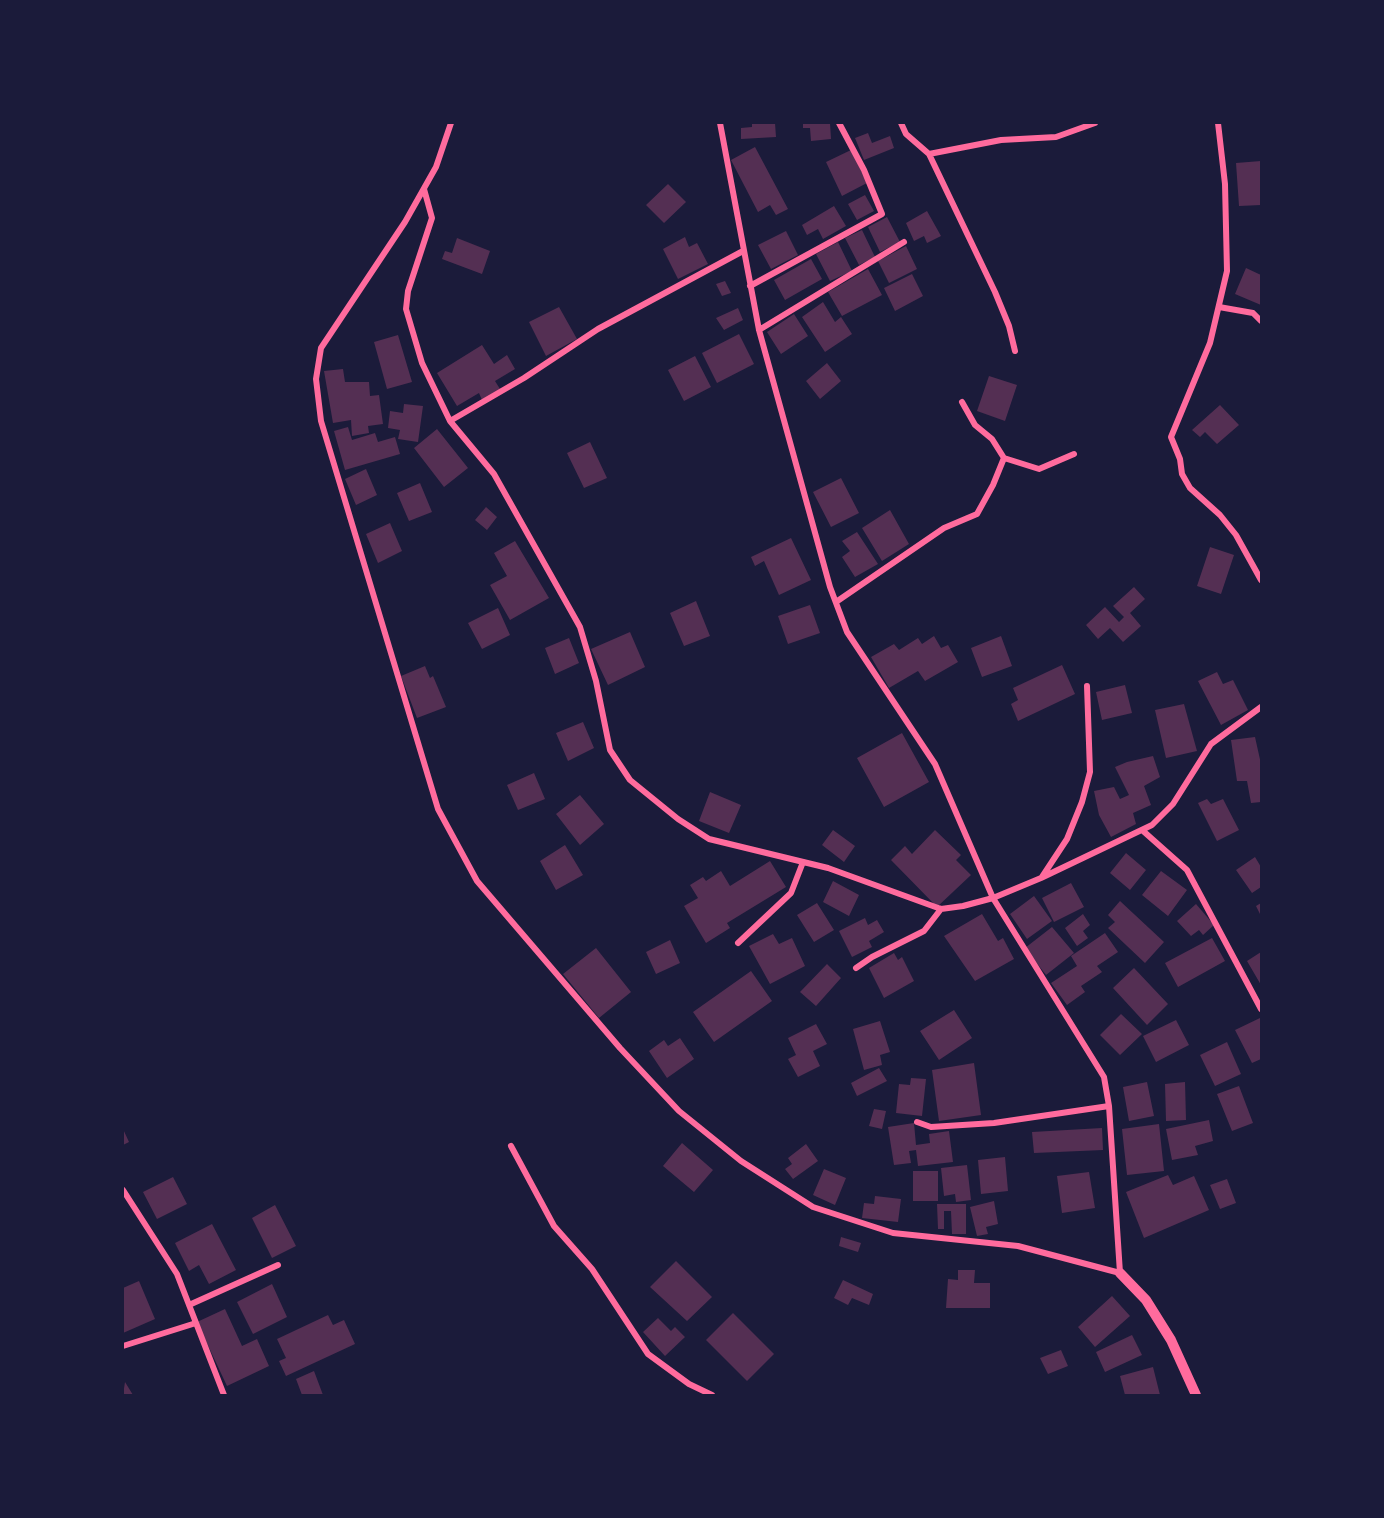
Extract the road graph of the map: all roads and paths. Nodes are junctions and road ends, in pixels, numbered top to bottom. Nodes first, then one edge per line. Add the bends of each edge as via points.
1 (451, 123) edge
2 (720, 123) edge
3 (839, 123) edge
4 (901, 123) edge
5 (1095, 123) edge
6 (1218, 123) edge
7 (929, 154) junction
8 (424, 189) junction
9 (904, 242) dead end
10 (743, 251) junction
11 (750, 286) junction
12 (1219, 307) junction
13 (1261, 321) edge
14 (759, 330) junction
15 (1015, 351) dead end
16 (962, 402) dead end
17 (450, 421) junction
18 (1074, 454) dead end
19 (1004, 458) junction
20 (1261, 580) edge
21 (836, 602) junction
22 (1087, 686) dead end
23 (1261, 707) edge
24 (1142, 830) junction
25 (802, 862) junction
26 (1041, 878) junction
27 (993, 898) junction
28 (941, 909) junction
29 (738, 943) dead end
30 (856, 968) dead end
31 (1261, 1009) edge
32 (1109, 1106) junction
33 (917, 1122) dead end
34 (511, 1146) dead end
35 (123, 1190) edge
36 (126, 1199) edge
37 (278, 1265) dead end
38 (1120, 1273) junction
39 (189, 1305) junction
40 (196, 1323) junction
41 (123, 1346) edge
42 (224, 1395) edge
43 (712, 1395) edge
44 (1196, 1395) edge

1 - 8 street
2 - 10 street
3 - 11 street via 882,214
4 - 7 street via 906,134
5 - 7 street via 1056,138 1001,140
6 - 12 street via 1227,271
7 - 15 street via 995,292
8 - 17 street via 432,218 408,291 406,309 422,363
8 - 38 street via 321,348 316,379 321,421 438,809 477,881 679,1111 741,1161 813,1207 893,1233 1018,1246
9 - 14 street
10 - 11 street
10 - 17 street via 598,329
11 - 14 street
12 - 13 street via 1253,313
12 - 20 street via 1210,343 1171,437 1190,488 1236,535
14 - 21 street
16 - 19 street via 975,425 992,439
17 - 25 street via 494,474 580,627 610,750 630,780 709,839
18 - 19 street via 1040,469
19 - 21 street via 977,514 944,528
21 - 27 street via 847,632 935,764
22 - 26 street via 1090,772 1068,839
23 - 24 street via 1211,744 1173,804
24 - 26 street
24 - 31 street via 1187,870
25 - 28 street
25 - 29 street via 791,893
26 - 27 street
27 - 28 street
27 - 32 street via 1104,1077
28 - 30 street via 924,931
32 - 33 street via 994,1123 930,1127
32 - 38 street
34 - 43 street via 554,1226 592,1269 648,1354 689,1384
35 - 36 street
36 - 39 street via 177,1274
37 - 39 street
38 - 44 street via 1146,1300 1171,1340
39 - 40 street
40 - 41 street
40 - 42 street

